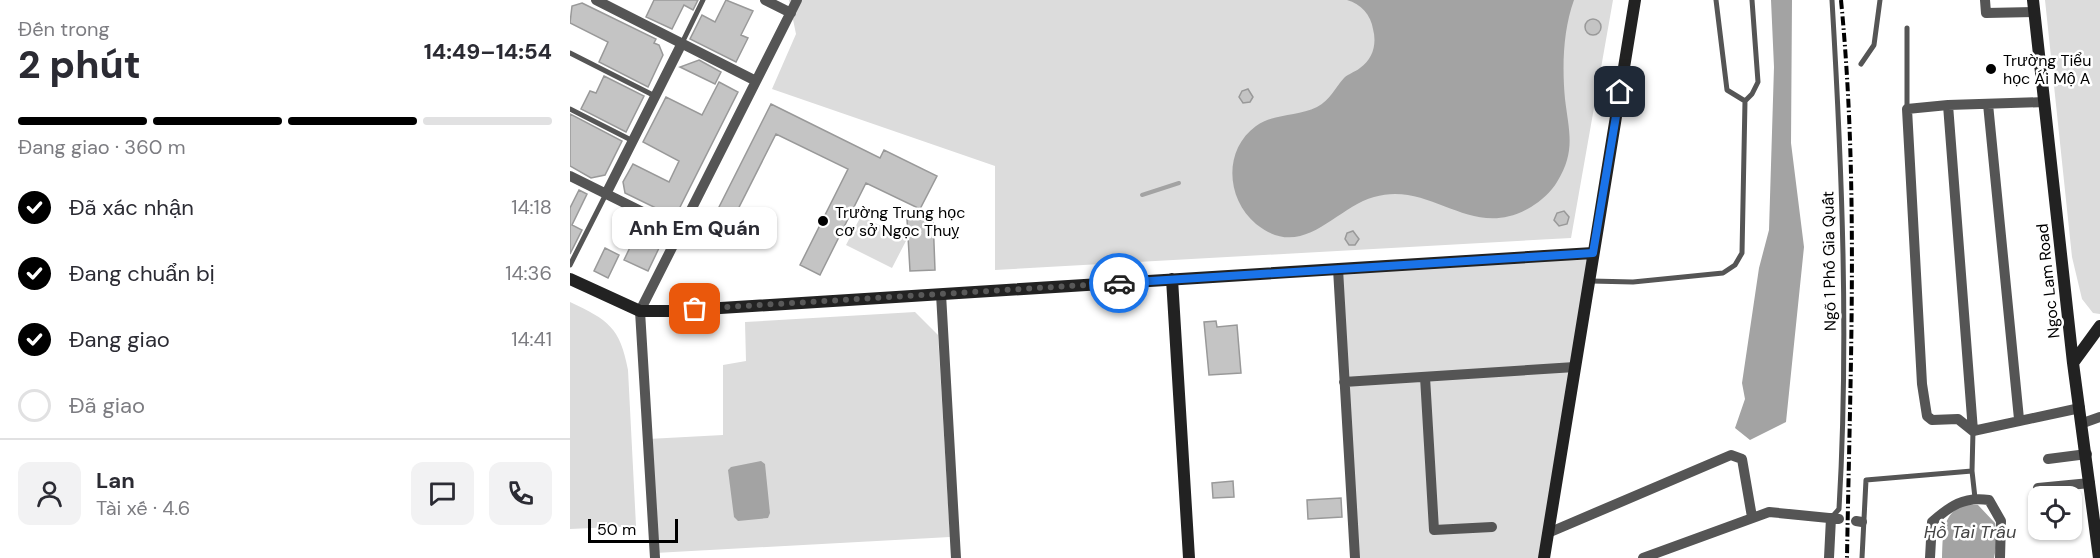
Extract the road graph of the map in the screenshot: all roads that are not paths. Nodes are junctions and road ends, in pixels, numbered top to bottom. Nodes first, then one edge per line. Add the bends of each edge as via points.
1 (596, 0) edge
2 (703, 0) edge
3 (765, 0) edge
4 (797, 0) edge
5 (1635, 0) edge
6 (1716, 0) edge
7 (1752, 0) edge
8 (1832, 0) edge
9 (1880, 0) edge
10 (1985, 0) edge
11 (2034, 6) edge
12 (791, 13) junction
13 (1907, 28) dead end
14 (682, 43) junction
15 (570, 53) edge
16 (1861, 64) dead end
17 (756, 81) junction
18 (655, 96) junction
19 (1744, 101) junction
20 (2045, 102) junction
21 (1988, 104) junction
22 (1948, 105) junction
23 (570, 109) edge
24 (1907, 109) junction
25 (633, 141) junction
26 (570, 176) edge
27 (606, 194) junction
28 (681, 231) junction
29 (1593, 253) junction
30 (570, 265) edge
31 (1338, 269) junction
32 (570, 279) edge
33 (1172, 279) junction
34 (1589, 281) junction
35 (940, 294) junction
36 (640, 311) junction
37 (2070, 326) junction
38 (2099, 327) edge
39 (2073, 363) junction
40 (1575, 367) junction
41 (1425, 377) junction
42 (1344, 382) junction
43 (2080, 408) junction
44 (2100, 417) edge
45 (2019, 419) junction
46 (2083, 423) junction
47 (1973, 430) junction
48 (2087, 454) junction
49 (2048, 459) dead end
50 (1972, 471) junction
51 (2090, 483) junction
52 (2059, 486) edge
53 (1975, 498) junction
54 (1752, 517) junction
55 (1835, 519) junction
56 (1492, 527) dead end
57 (1548, 532) junction
58 (655, 558) edge
59 (956, 558) edge
60 (1189, 558) edge
61 (1355, 558) edge
62 (1544, 558) edge
63 (1643, 558) edge
64 (1829, 558) edge
65 (1862, 558) edge
66 (1930, 558) edge
67 (2000, 558) edge
68 (2099, 558) edge

1 - 14 street
2 - 14 lane
3 - 12 street
4 - 12 street
5 - 29 street
6 - 19 lane via 1727,90
7 - 19 lane via 1758,82
8 - 55 lane, Ngõ 1 Phố Gia Quất via 1844,336 1844,436
9 - 16 lane via 1874,45
10 - 11 street via 1986,13
11 - 20 street, Ngoc Lam Road
12 - 17 street
13 - 24 lane
14 - 17 street
14 - 18 street
15 - 18 lane
17 - 28 street
18 - 25 street
19 - 34 lane via 1742,253 1736,265 1723,273 1633,282
20 - 21 street
20 - 37 street, Ngoc Lam Road
21 - 22 street
21 - 45 street
22 - 24 street
22 - 47 street
23 - 25 lane
24 - 47 street via 1927,416 1932,420 1958,419
25 - 27 street
26 - 27 street
27 - 28 street
27 - 30 lane
28 - 36 street
29 - 31 street
29 - 34 street
31 - 33 street
31 - 42 street
32 - 36 street
33 - 35 street
33 - 60 street
34 - 40 street
35 - 36 street
35 - 59 street
36 - 58 street
37 - 38 street via 2084,335
37 - 39 street, Ngoc Lam Road
38 - 39 street
39 - 43 street, Ngoc Lam Road
40 - 41 street
40 - 57 street
41 - 42 street
41 - 56 street via 1434,530
42 - 61 street
43 - 45 street
43 - 46 street, Ngoc Lam Road
44 - 46 street
45 - 47 street
46 - 48 street, Ngoc Lam Road
47 - 50 lane
48 - 49 street
48 - 51 street, Ngoc Lam Road
50 - 53 lane
50 - 65 lane via 1866,480 1859,521
51 - 52 street
51 - 68 street, Ngoc Lam Road
53 - 66 street via 1953,504 1932,522
53 - 67 street via 1989,500 2001,521
54 - 55 street via 1769,512
54 - 57 street via 1742,459 1731,455
54 - 63 street
55 - 64 street
57 - 62 street

